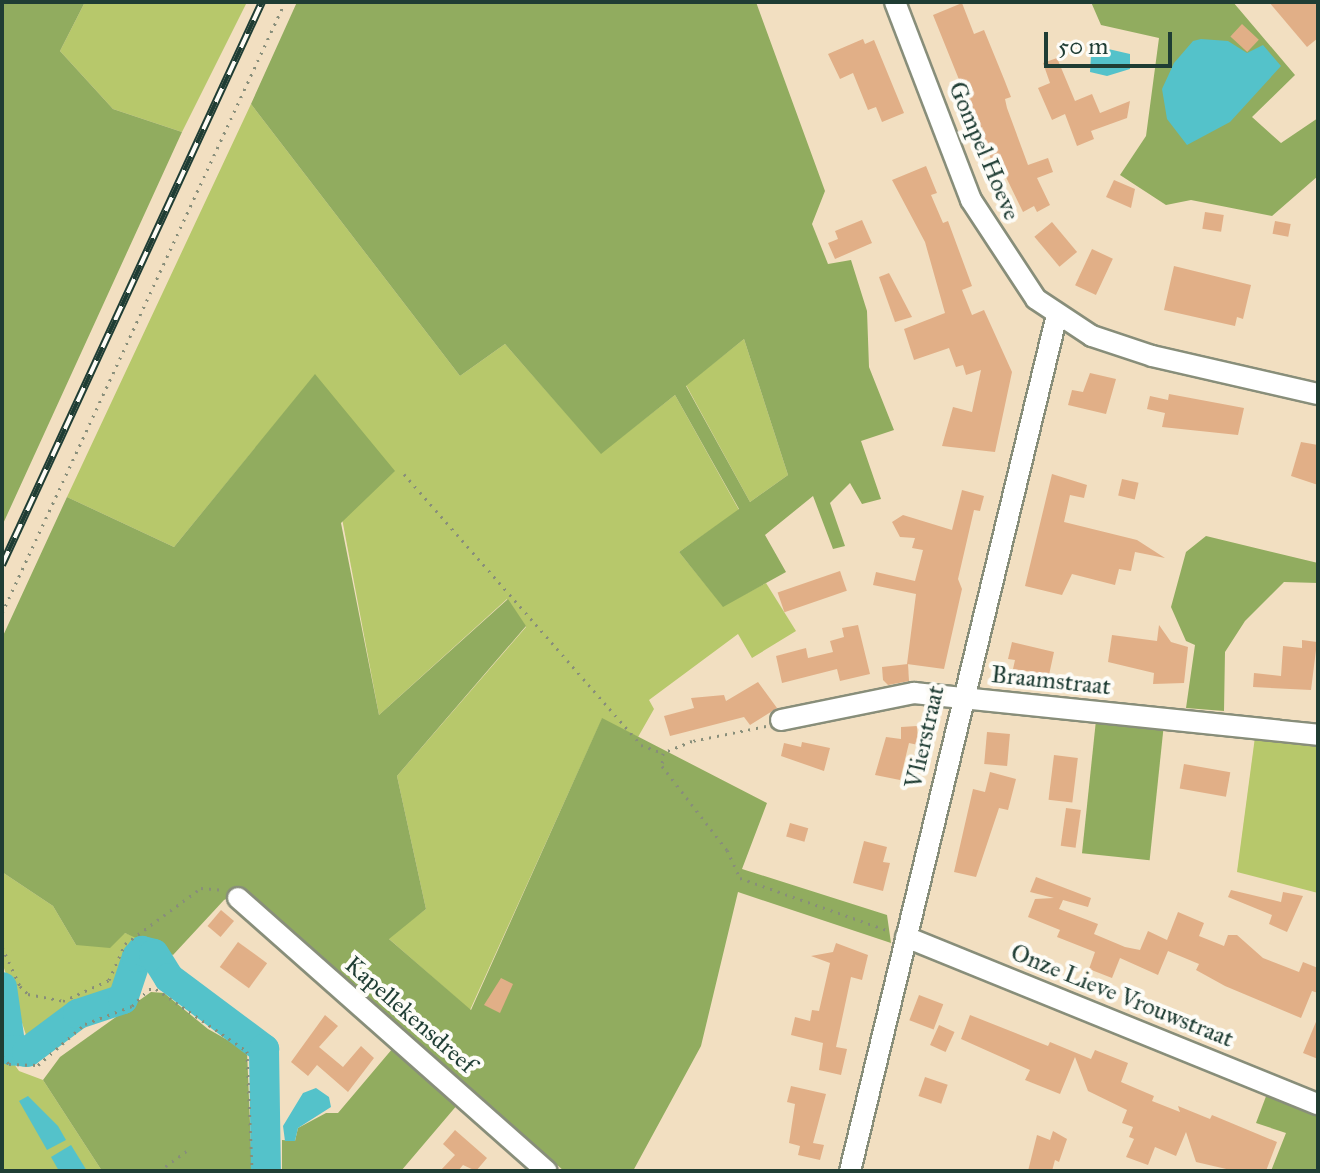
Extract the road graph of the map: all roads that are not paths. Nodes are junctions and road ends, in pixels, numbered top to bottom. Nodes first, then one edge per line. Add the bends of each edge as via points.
1 (895, 2) edge
2 (1057, 315) junction
3 (1318, 394) edge
4 (961, 697) junction
5 (781, 720) road end
6 (1318, 735) edge
7 (238, 898) road end
8 (906, 937) junction
9 (1318, 1104) edge
10 (547, 1171) edge
11 (850, 1171) edge

1 - 2 street, Gompel Hoeve via 971,200 1023,285
2 - 3 street, Gompel Hoeve via 1092,336 1152,356
2 - 4 street, Vlierstraat
4 - 5 street, Braamstraat via 894,694
4 - 6 street, Braamstraat
4 - 8 street, Vlierstraat
7 - 10 street, Kapellekensdreef
8 - 9 street, Onze Lieve Vrouwstraat
8 - 11 street, Vlierstraat

